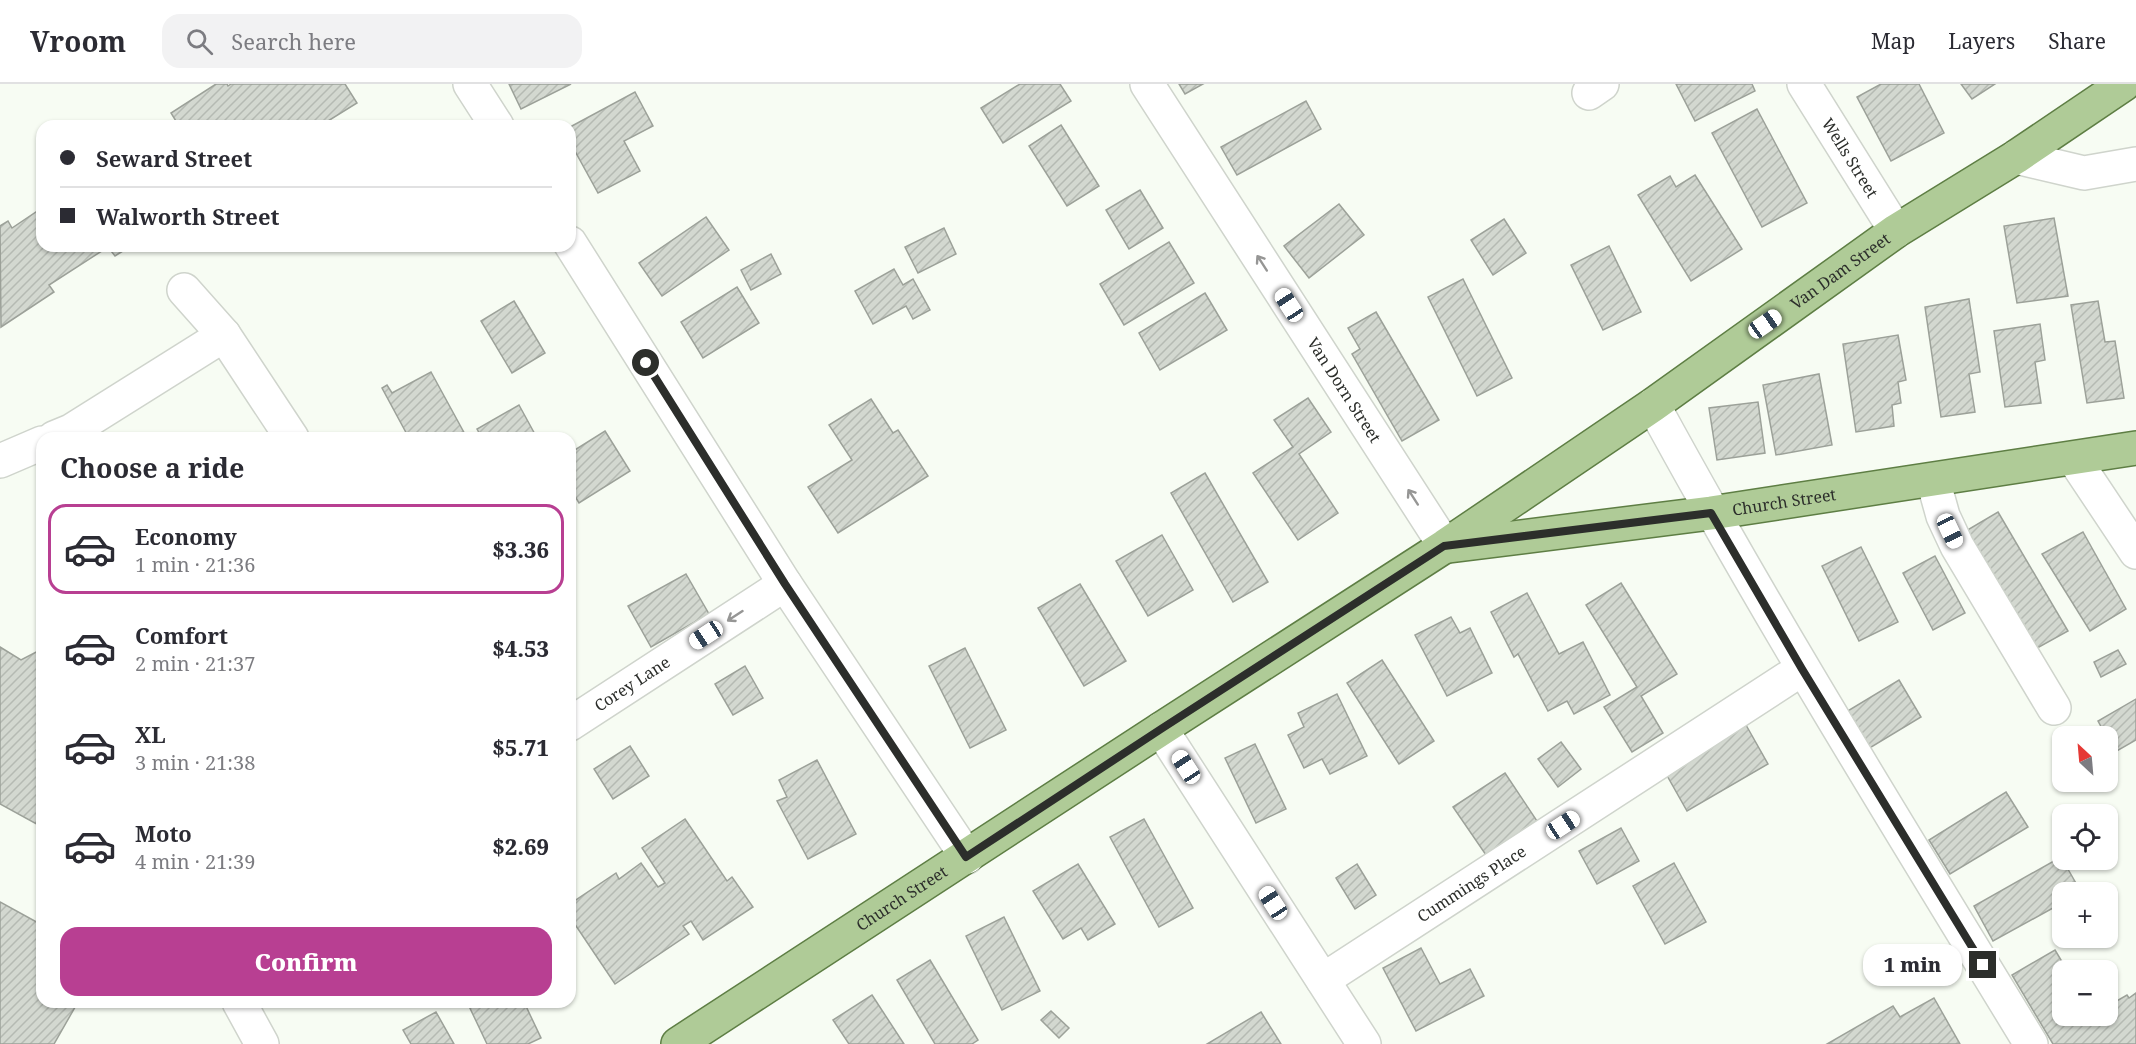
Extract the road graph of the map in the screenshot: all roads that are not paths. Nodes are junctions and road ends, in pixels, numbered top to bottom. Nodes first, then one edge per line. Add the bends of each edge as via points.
1 (470, 84) edge
2 (1147, 84) edge
3 (1804, 84) edge
4 (2124, 84) edge
5 (493, 120) edge
6 (2016, 157) junction
7 (2136, 164) edge
8 (1896, 231) junction
9 (576, 252) edge
10 (184, 290) dead end
11 (224, 335) junction
12 (1653, 405) junction
13 (67, 432) edge
14 (288, 432) edge
15 (36, 446) edge
16 (2136, 448) edge
17 (2074, 459) junction
18 (0, 461) edge
19 (1933, 480) junction
20 (1711, 513) junction
21 (1444, 546) junction
22 (2136, 552) edge
23 (785, 584) junction
24 (1802, 669) junction
25 (2054, 708) dead end
26 (576, 720) edge
27 (1161, 729) junction
28 (966, 857) junction
29 (1323, 980) junction
30 (242, 1008) edge
31 (262, 1044) edge
32 (678, 1044) edge
33 (1364, 1044) edge
34 (2031, 1044) edge

1 - 5 street
21 -> 2 street, Van Dorn Street
3 - 8 street, Wells Street
4 - 6 main road, Van Dam Street
6 - 7 street via 2084,173
6 - 8 main road, Van Dam Street
8 - 12 main road, Van Dam Street
9 - 23 street
10 - 11 street
11 - 13 street
11 - 14 street
12 - 20 street
12 - 21 main road, Van Dam Street
15 - 18 street
16 - 17 main road, Church Street
17 - 19 main road, Church Street
17 - 22 street
19 - 20 main road, Church Street
19 - 25 street via 1957,546
20 - 21 main road, Church Street
20 - 24 street
21 - 27 main road, Church Street
23 -> 26 street, Corey Lane
23 - 28 street
24 - 29 street, Cummings Place
24 - 34 street
27 - 28 main road, Church Street
27 - 29 street
28 - 32 main road, Church Street
29 - 33 street
30 - 31 street

